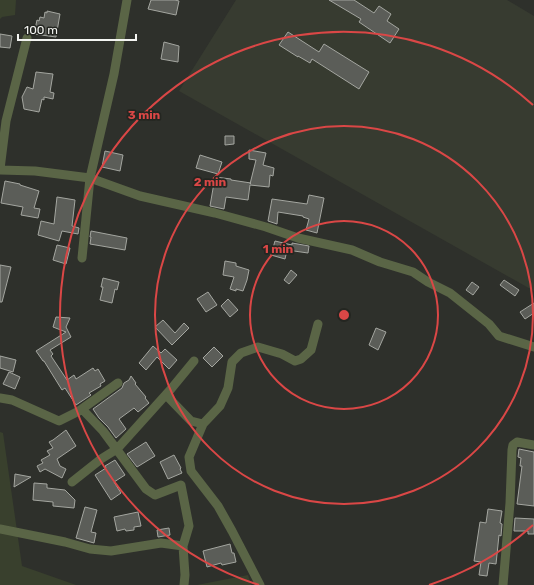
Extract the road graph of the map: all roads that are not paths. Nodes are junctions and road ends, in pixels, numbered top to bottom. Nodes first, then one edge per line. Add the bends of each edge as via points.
1 (127, 0) edge
2 (27, 38) dead end
3 (0, 170) edge
4 (90, 178) junction
5 (82, 258) dead end
6 (318, 324) dead end
7 (534, 347) edge
8 (194, 361) dead end
9 (118, 383) dead end
10 (166, 395) junction
11 (0, 398) edge
12 (82, 409) junction
13 (203, 424) junction
14 (534, 445) edge
15 (117, 449) junction
16 (72, 482) dead end
17 (0, 529) edge
18 (183, 546) junction
19 (184, 585) edge
20 (260, 585) edge
21 (503, 585) edge
22 (508, 585) edge

1 - 4 street via 114,74
2 - 3 street via 6,121
3 - 4 street via 35,171
4 - 5 street
4 - 7 street via 140,196 215,213 298,238 352,250 413,272 450,293 489,324 499,336
6 - 13 street via 311,350 301,359 295,361 258,347 241,353 232,362 228,388 220,406
8 - 10 street
9 - 12 street
10 - 13 street via 191,421
10 - 15 street
11 - 12 street via 12,400 59,421
12 - 15 street
13 - 20 street via 189,457 190,471 218,506
14 - 21 street via 517,442 513,445
15 - 16 street
15 - 18 street via 146,489 155,495 181,485 189,526
17 - 18 street via 97,550 111,551 161,544
18 - 19 street
21 - 22 street

